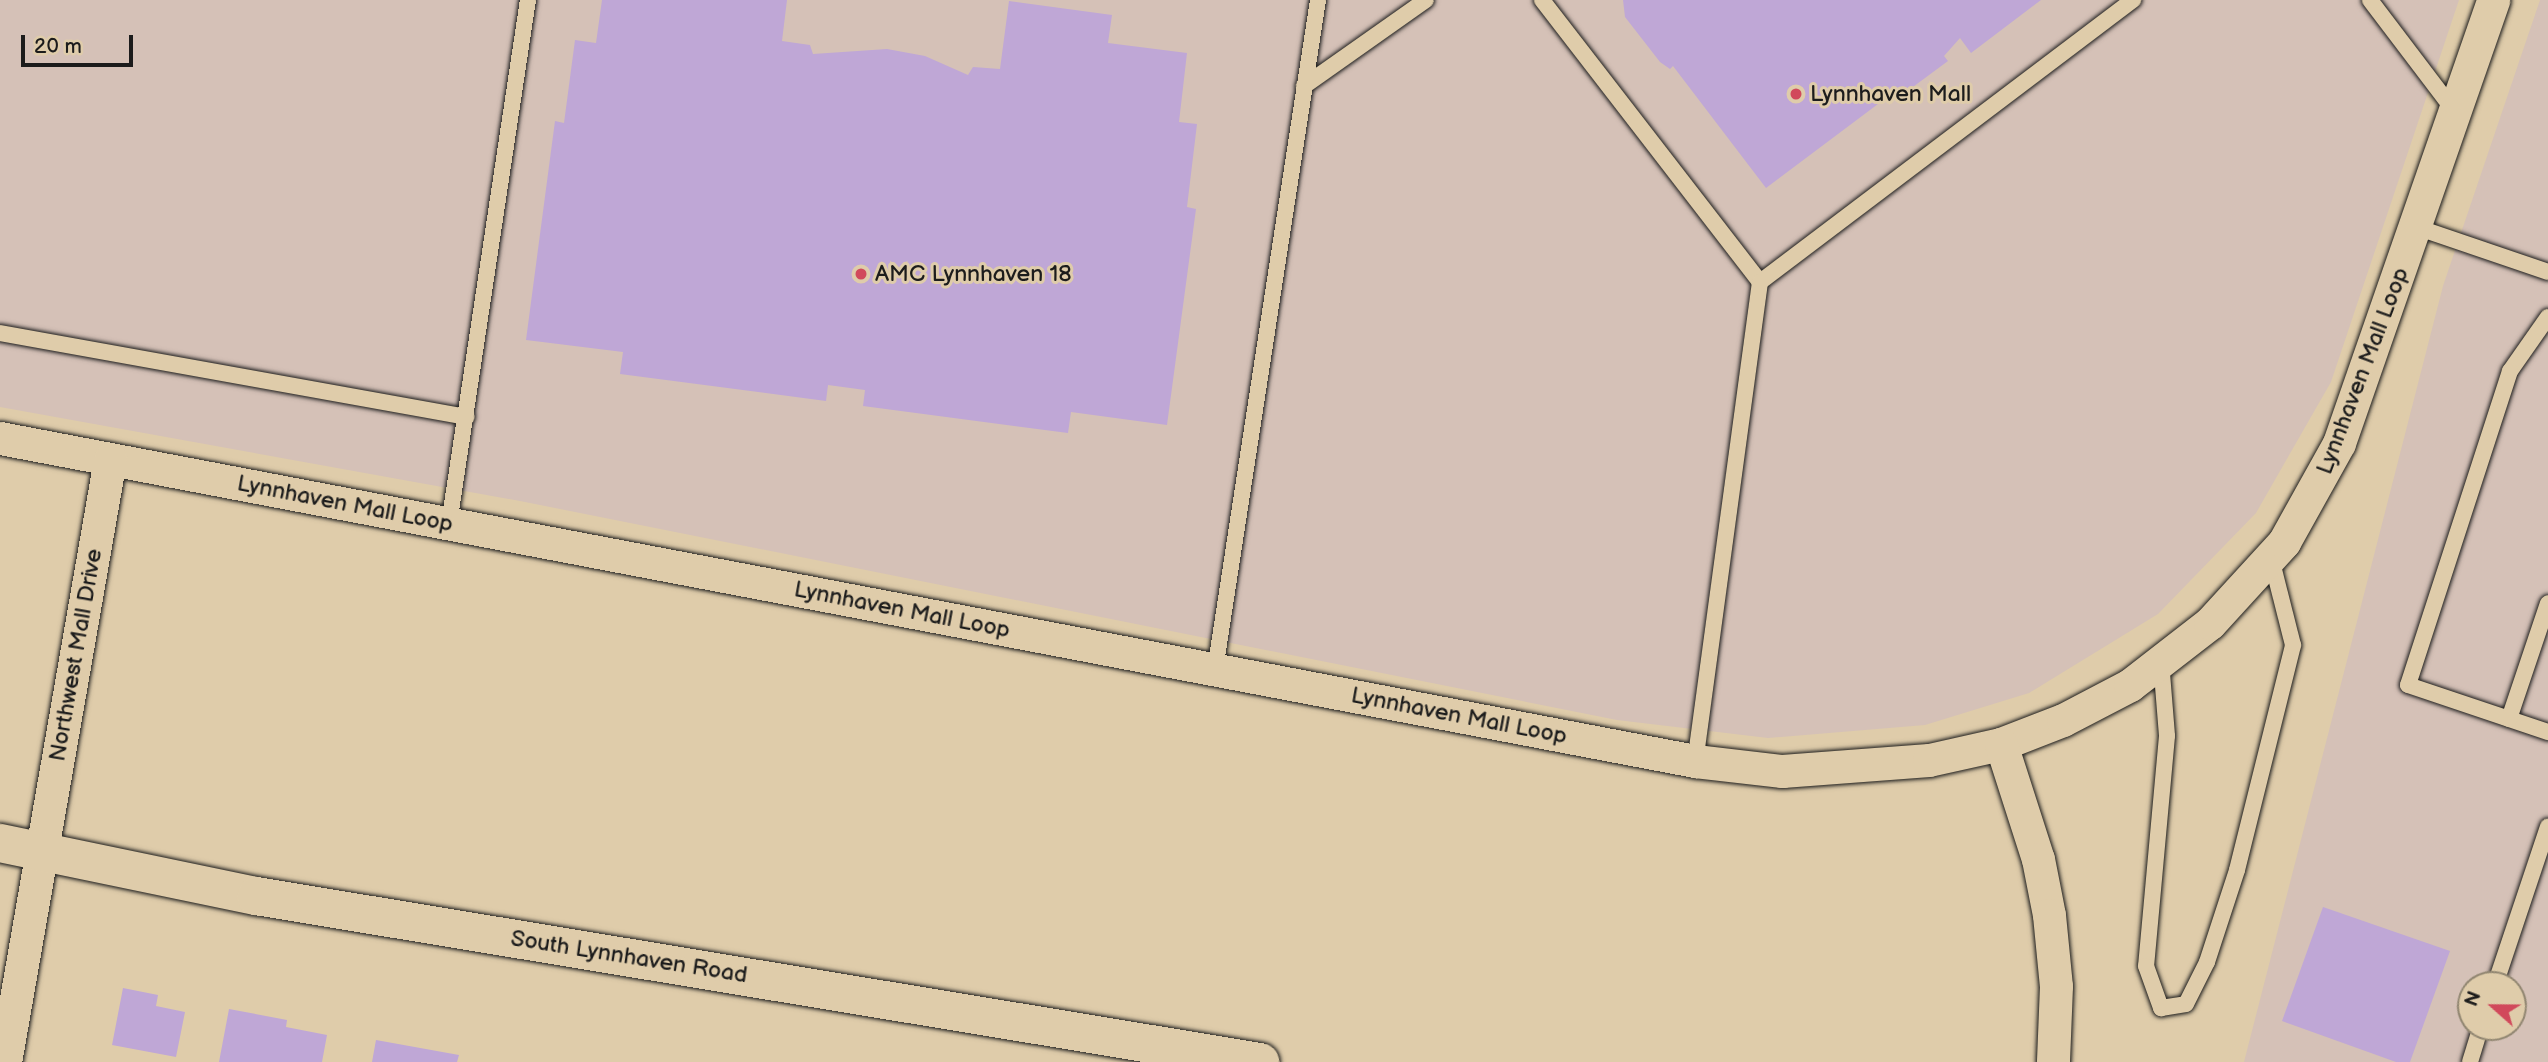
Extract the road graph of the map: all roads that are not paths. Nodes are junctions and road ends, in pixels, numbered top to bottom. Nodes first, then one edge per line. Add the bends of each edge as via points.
1 (528, 0) edge
2 (1318, 0) edge
3 (1426, 0) edge
4 (1542, 0) edge
5 (2133, 0) edge
6 (2370, 0) edge
7 (2493, 0) edge
8 (1304, 86) junction
9 (2455, 112) junction
10 (2416, 227) junction
11 (2548, 272) edge
12 (1760, 282) junction
13 (2548, 317) edge
14 (0, 333) edge
15 (466, 417) junction
16 (0, 438) edge
17 (110, 459) junction
18 (450, 524) junction
19 (2271, 558) junction
20 (2548, 603) edge
21 (2161, 661) junction
22 (1215, 670) junction
23 (2510, 719) junction
24 (2548, 732) edge
25 (2001, 744) junction
26 (1695, 761) junction
27 (2548, 827) edge
28 (0, 844) edge
29 (42, 851) junction
30 (2500, 971) edge
31 (2477, 1041) edge
32 (5, 1062) edge
33 (1260, 1062) edge
34 (2053, 1062) edge
35 (2470, 1062) edge

1 - 15 lane
2 - 8 lane
3 - 8 lane
4 - 12 lane
5 - 12 lane
6 - 9 lane
7 - 9 street, Lynnhaven Mall Loop
8 - 22 lane
9 - 10 street, Lynnhaven Mall Loop
10 - 11 lane
10 - 19 street, Lynnhaven Mall Loop via 2339,443 2317,491
12 - 26 lane
13 - 23 lane via 2510,371 2408,685
14 - 15 lane
15 - 18 lane
16 - 17 street, Lynnhaven Mall Loop
17 - 18 street, Lynnhaven Mall Loop
17 - 29 street, Northwest Mall Drive
18 - 22 street, Lynnhaven Mall Loop
19 - 21 street, Lynnhaven Mall Loop via 2210,623
19 - 21 lane via 2293,645 2237,870 2207,962 2186,1004 2161,1008 2146,966 2167,736
20 - 23 lane
21 - 25 street, Lynnhaven Mall Loop via 2130,685 2063,720
22 - 26 street, Lynnhaven Mall Loop
23 - 24 lane
25 - 26 street, Lynnhaven Mall Loop via 1929,760 1843,769 1783,771
25 - 34 street via 2038,859 2049,915 2056,986
27 - 30 lane
28 - 29 street, South Lynnhaven Road
29 - 32 street, Northwest Mall Drive
29 - 33 street, South Lynnhaven Road via 256,896
31 - 35 lane

